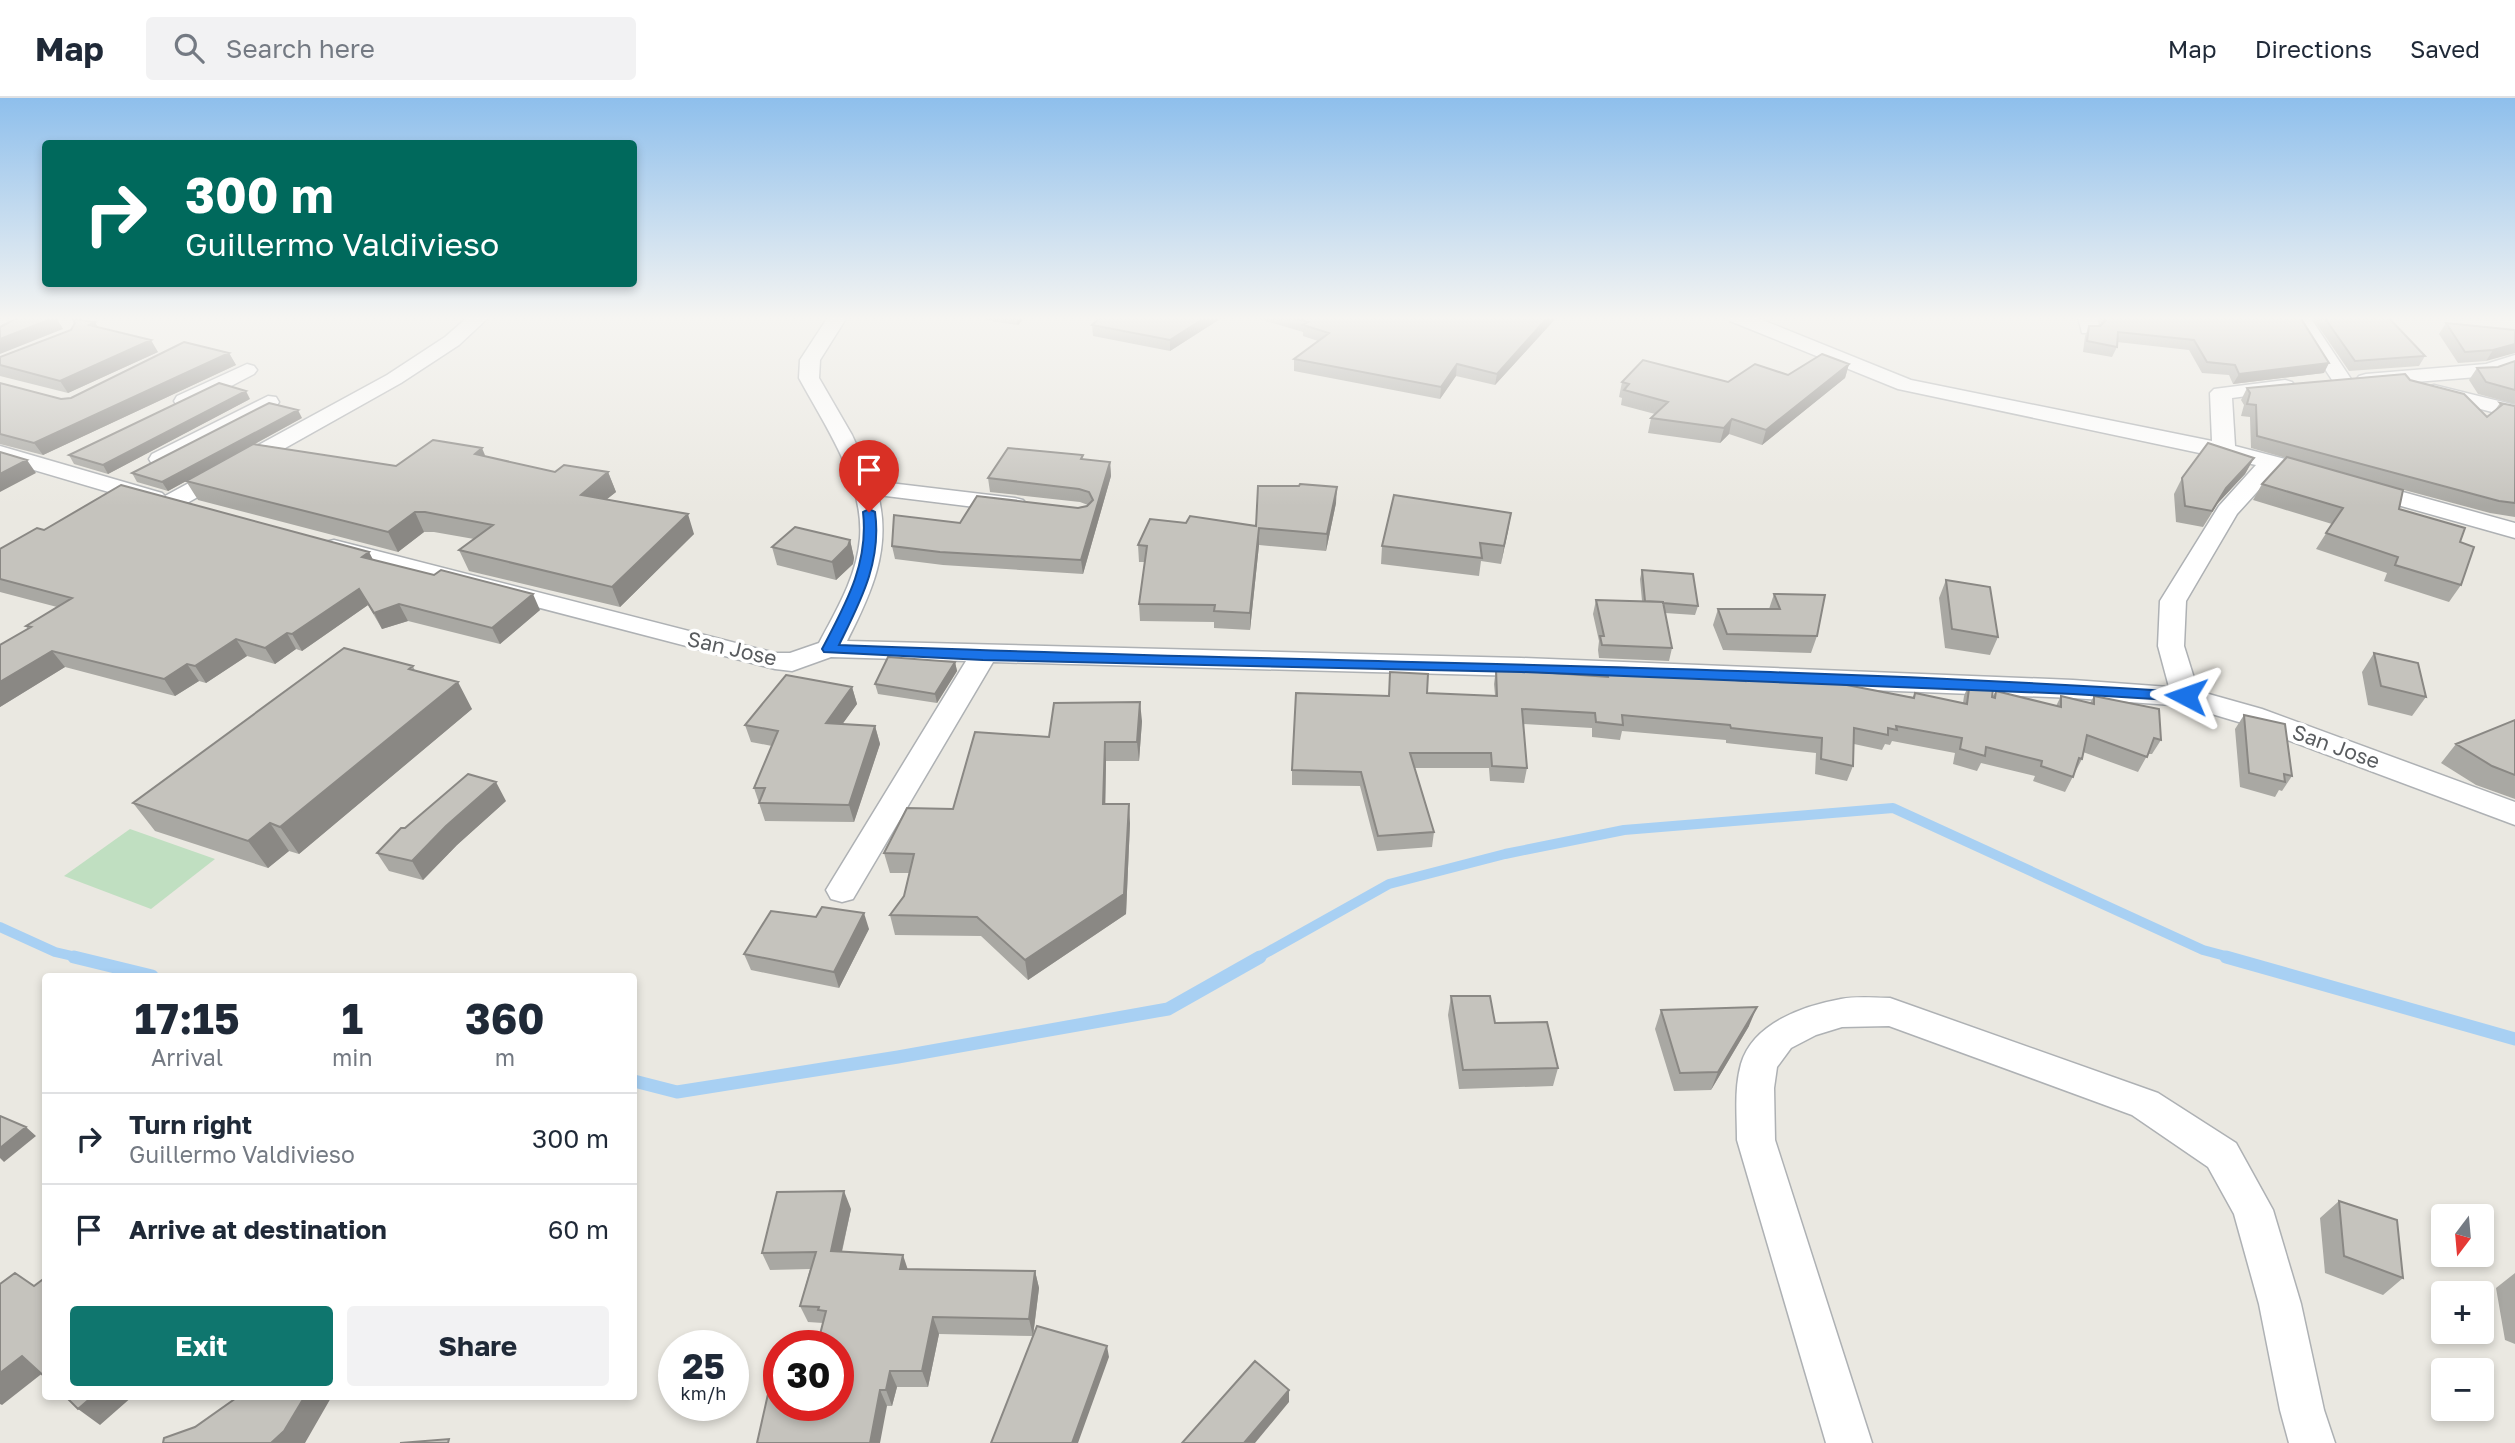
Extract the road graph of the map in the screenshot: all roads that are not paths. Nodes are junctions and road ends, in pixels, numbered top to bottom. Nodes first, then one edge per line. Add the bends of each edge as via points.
1 (227, 380) edge
2 (393, 380) edge
3 (810, 380) edge
4 (1892, 380) edge
5 (2375, 380) edge
6 (2389, 380) edge
7 (2343, 382) joint
8 (268, 402) edge
9 (165, 410) edge
10 (2515, 412) edge
11 (2224, 450) junction
12 (0, 453) edge
13 (72, 454) edge
14 (2272, 461) junction
15 (47, 466) junction
16 (108, 486) junction
17 (866, 487) junction
18 (172, 502) junction
19 (1040, 508) edge
20 (206, 512) edge
21 (2515, 531) edge
22 (304, 539) edge
23 (829, 649) junction
24 (983, 655) junction
25 (2186, 696) junction
26 (2515, 814) edge
27 (842, 890) dead end
28 (1849, 1443) edge
29 (2312, 1443) edge

1 - 9 street
2 - 18 street
3 - 17 street
4 - 11 street
5 - 7 street
6 - 10 street
7 - 11 street via 2221,393
8 - 16 street
11 - 14 street
12 - 15 street
13 - 15 street
14 - 21 street
14 - 25 street via 2227,511 2173,600 2171,646
15 - 16 street
16 - 18 street
17 - 19 street
17 - 23 street via 872,538 859,590
18 - 20 street
22 - 23 street, San Jose via 775,662 792,662
23 - 24 street, San Jose
24 - 25 street, San Jose via 1521,667
24 - 27 street
25 - 26 street, San Jose
28 - 29 street via 1756,1140 1755,1088 1760,1062 1779,1038 1842,1013 1890,1012 2145,1104 2222,1155 2253,1210

